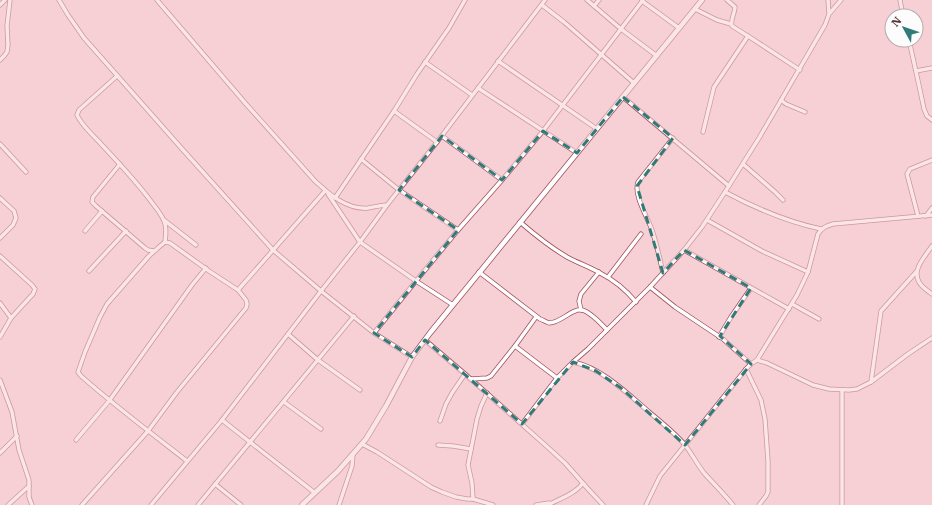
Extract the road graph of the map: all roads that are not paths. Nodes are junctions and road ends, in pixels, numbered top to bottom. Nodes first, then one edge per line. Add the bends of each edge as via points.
1 (5, 0) edge
2 (10, 0) edge
3 (59, 0) edge
4 (157, 0) edge
5 (465, 0) edge
6 (545, 0) edge
7 (587, 0) edge
8 (599, 0) edge
9 (642, 0) edge
10 (702, 0) edge
11 (727, 0) edge
12 (828, 0) edge
13 (841, 0) edge
14 (542, 4) junction
15 (0, 5) edge
16 (594, 6) junction
17 (695, 9) junction
18 (829, 14) junction
19 (731, 24) junction
20 (679, 28) junction
21 (621, 29) junction
22 (748, 36) junction
23 (911, 48) edge
24 (601, 54) junction
25 (657, 56) junction
26 (0, 60) edge
27 (498, 61) junction
28 (425, 62) junction
29 (932, 68) edge
30 (800, 70) junction
31 (916, 72) junction
32 (117, 76) junction
33 (634, 83) junction
34 (478, 88) junction
35 (472, 96) junction
36 (623, 97) junction
37 (781, 100) junction
38 (562, 105) junction
39 (394, 111) junction
40 (805, 112) dead end
41 (932, 120) edge
42 (596, 129) junction
43 (543, 131) junction
44 (703, 132) dead end
45 (442, 136) junction
46 (674, 138) junction
47 (437, 142) junction
48 (0, 144) edge
49 (577, 153) junction
50 (361, 159) junction
51 (932, 160) edge
52 (120, 164) junction
53 (743, 164) junction
54 (26, 172) dead end
55 (502, 180) junction
56 (729, 186) junction
57 (399, 190) junction
58 (326, 192) junction
59 (725, 192) junction
60 (0, 198) edge
61 (335, 198) junction
62 (783, 200) dead end
63 (387, 205) junction
64 (932, 208) edge
65 (102, 211) junction
66 (932, 215) edge
67 (918, 216) junction
68 (926, 216) junction
69 (164, 220) junction
70 (707, 220) junction
71 (520, 222) junction
72 (821, 229) junction
73 (458, 230) junction
74 (85, 231) dead end
75 (126, 231) junction
76 (641, 234) dead end
77 (0, 238) edge
78 (165, 242) junction
79 (360, 242) junction
80 (196, 245) dead end
81 (932, 246) edge
82 (273, 250) junction
83 (684, 250) junction
84 (154, 251) junction
85 (0, 256) edge
86 (206, 268) junction
87 (89, 271) dead end
88 (917, 271) junction
89 (479, 272) junction
90 (599, 272) junction
91 (808, 272) junction
92 (663, 273) junction
93 (608, 277) junction
94 (416, 280) junction
95 (650, 287) junction
96 (751, 288) junction
97 (238, 290) junction
98 (321, 291) junction
99 (932, 294) edge
100 (636, 302) junction
101 (0, 303) edge
102 (792, 304) junction
103 (453, 305) junction
104 (789, 309) junction
105 (581, 310) junction
106 (354, 316) junction
107 (536, 317) junction
108 (11, 318) junction
109 (819, 319) dead end
110 (607, 330) junction
111 (374, 333) junction
112 (288, 334) junction
113 (0, 337) edge
114 (719, 337) junction
115 (932, 338) edge
116 (425, 340) junction
117 (515, 346) junction
118 (412, 357) junction
119 (318, 360) junction
120 (757, 360) junction
121 (573, 362) junction
122 (751, 364) junction
123 (746, 369) junction
124 (465, 374) junction
125 (557, 378) junction
126 (471, 379) junction
127 (0, 380) edge
128 (871, 382) junction
129 (1, 387) edge
130 (360, 390) dead end
131 (842, 390) junction
132 (488, 394) junction
133 (109, 401) junction
134 (284, 402) junction
135 (222, 420) junction
136 (440, 421) dead end
137 (522, 424) junction
138 (321, 429) dead end
139 (148, 431) junction
140 (17, 436) junction
141 (76, 440) dead end
142 (249, 442) junction
143 (362, 444) junction
144 (438, 445) dead end
145 (685, 445) junction
146 (471, 450) junction
147 (0, 453) edge
148 (353, 454) junction
149 (187, 461) junction
150 (583, 483) junction
151 (215, 484) junction
152 (29, 486) junction
153 (315, 493) junction
154 (473, 499) junction
155 (552, 502) junction
156 (8, 505) edge
157 (32, 505) edge
158 (82, 505) edge
159 (152, 505) edge
160 (198, 505) edge
161 (240, 505) edge
162 (302, 505) edge
163 (339, 505) edge
164 (493, 505) edge
165 (536, 505) edge
166 (548, 505) edge
167 (603, 505) edge
168 (646, 505) edge
169 (733, 505) edge
170 (759, 505) edge
171 (842, 505) edge

1 - 15 street
2 - 26 street via 7,52
3 - 32 street via 79,32
4 - 58 street
5 - 28 street
6 - 14 street
7 - 16 street
8 - 16 street
9 - 20 street
9 - 21 street
10 - 17 street
11 - 19 street via 735,7
12 - 18 street
13 - 18 street
14 - 24 street
14 - 27 street
16 - 21 street
17 - 19 street
17 - 20 street
18 - 30 street
19 - 22 street
20 - 25 street
21 - 24 street
21 - 25 street
22 - 30 street
22 - 44 street via 714,87
23 - 31 street
24 - 33 street
24 - 38 street
25 - 33 street
27 - 34 street
27 - 38 street
28 - 35 street
28 - 39 street
29 - 31 street
30 - 37 street
31 - 41 street via 924,110
32 - 52 street via 77,114
32 - 82 street
33 - 36 street
34 - 35 street
34 - 43 street
35 - 45 street
36 - 42 street
36 - 46 street
37 - 40 street
37 - 53 street
38 - 42 street
38 - 43 street
39 - 47 street
39 - 50 street
42 - 49 street
43 - 49 street
43 - 55 street
45 - 47 street
45 - 55 street
46 - 56 street
46 - 92 street via 637,186 641,204 653,232
47 - 57 street
48 - 54 street
49 - 71 street
50 - 57 street
50 - 61 street
51 - 67 street via 910,169 907,174
52 - 65 street via 92,199
52 - 69 street via 140,186
53 - 56 street
53 - 62 street
55 - 73 street
56 - 59 street
57 - 63 street
57 - 73 street
58 - 61 street
58 - 79 street
58 - 82 street
59 - 70 street
59 - 72 street via 777,216
60 - 77 street via 14,212 16,218 13,225
61 - 63 street via 357,207
63 - 79 street
64 - 68 street
65 - 74 street
65 - 75 street
66 - 68 street
67 - 68 street
67 - 72 street via 833,224
69 - 78 street
69 - 80 street
70 - 83 street
70 - 91 street via 762,251
71 - 89 street
71 - 90 street via 568,257
72 - 91 street
73 - 94 street
75 - 84 street via 145,248
75 - 87 street
76 - 93 street
78 - 84 street
78 - 86 street
79 - 94 street
79 - 98 street
81 - 88 street
82 - 97 street
82 - 98 street
83 - 92 street
83 - 96 street
84 - 133 street via 104,309 79,370 80,376
85 - 108 street via 35,289 34,294
86 - 97 street
86 - 133 street
88 - 99 street via 916,275 922,286
88 - 128 street via 881,311
89 - 103 street
89 - 107 street
90 - 93 street
90 - 105 street via 581,294
91 - 102 street
92 - 95 street
93 - 100 street
94 - 103 street
94 - 111 street
95 - 100 street
95 - 114 street
96 - 104 street
96 - 114 street
97 - 139 street via 246,300 246,308 176,392
98 - 106 street
98 - 112 street
100 - 110 street
101 - 108 street
102 - 104 street
102 - 109 street
103 - 116 street
104 - 120 street
105 - 107 street via 550,323
105 - 110 street via 594,317
106 - 111 street
106 - 119 street
107 - 117 street
108 - 113 street
110 - 121 street
111 - 118 street
112 - 119 street
112 - 135 street
114 - 122 street
115 - 128 street
116 - 118 street
116 - 124 street
117 - 125 street
117 - 126 street via 491,376
118 - 143 street
119 - 130 street
119 - 134 street
120 - 122 street
120 - 131 street via 814,385
121 - 125 street
121 - 145 street via 596,370 621,388
122 - 123 street
123 - 145 street
123 - 170 street via 761,400 765,419 768,492
124 - 126 street
124 - 136 street via 446,404
125 - 137 street
126 - 132 street
127 - 129 street
128 - 131 street via 857,389
129 - 140 street via 12,412
131 - 171 street
132 - 137 street
132 - 146 street via 481,406
133 - 139 street
133 - 141 street
134 - 138 street
134 - 142 street
135 - 142 street
135 - 149 street
137 - 150 street
139 - 149 street
139 - 158 street
140 - 147 street
140 - 152 street
142 - 151 street
142 - 153 street
143 - 148 street
143 - 154 street via 442,492
144 - 146 street
145 - 168 street via 660,476
145 - 169 street via 704,473
146 - 154 street via 468,468
148 - 153 street
148 - 163 street via 352,466
149 - 159 street
150 - 155 street via 576,490
150 - 167 street
151 - 160 street
151 - 161 street
152 - 156 street
152 - 157 street
153 - 162 street
154 - 164 street
155 - 165 street
155 - 166 street

